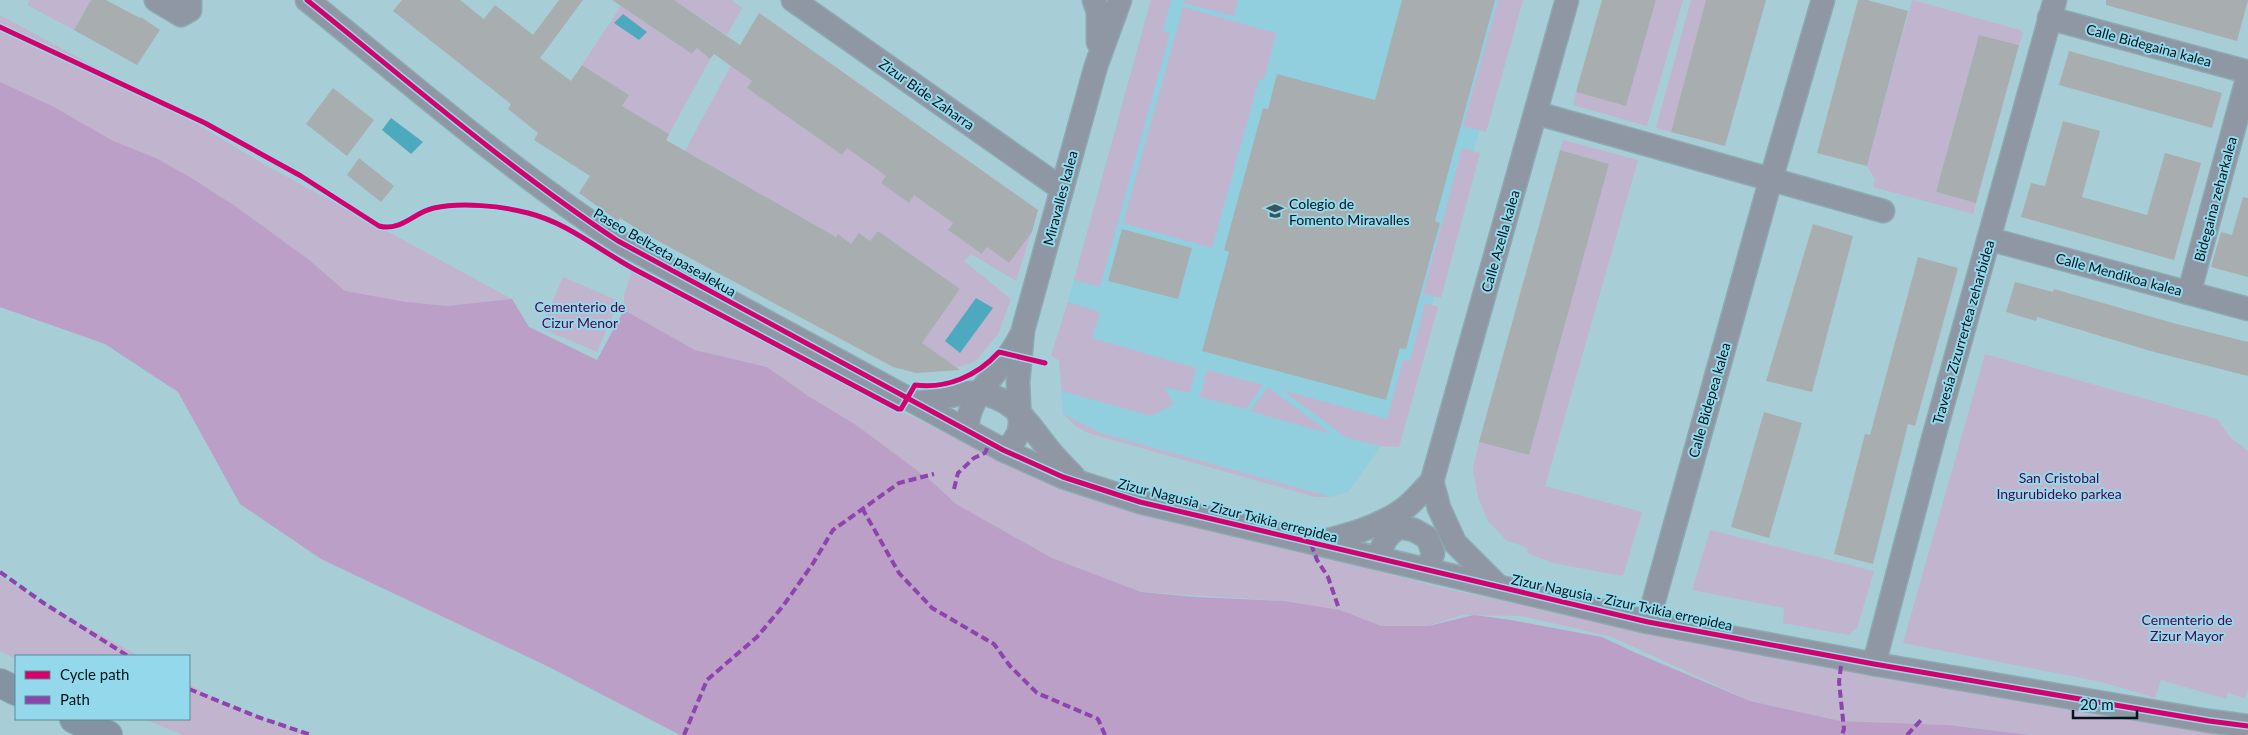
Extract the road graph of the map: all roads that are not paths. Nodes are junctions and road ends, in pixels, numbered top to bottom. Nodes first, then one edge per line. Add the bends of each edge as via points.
1 (156, 0) edge
2 (190, 0) edge
3 (307, 0) edge
4 (793, 0) edge
5 (1094, 0) edge
6 (1120, 0) edge
7 (1567, 0) edge
8 (1822, 0) edge
9 (2052, 9) edge
10 (1096, 66) junction
11 (2248, 72) edge
12 (2248, 76) edge
13 (1536, 113) junction
14 (1770, 178) junction
15 (1062, 189) junction
16 (1882, 211) dead end
17 (1989, 239) junction
18 (2189, 294) junction
19 (2248, 309) edge
20 (1024, 330) junction
21 (979, 393) junction
22 (918, 403) junction
23 (1019, 412) junction
24 (967, 429) junction
25 (1003, 450) junction
26 (1432, 481) junction
27 (1079, 482) junction
28 (1439, 508) junction
29 (1399, 512) junction
30 (1388, 535) junction
31 (1311, 544) junction
32 (1379, 558) junction
33 (1430, 561) junction
34 (1498, 586) junction
35 (1648, 622) junction
36 (1874, 664) junction
37 (0, 683) edge
38 (15, 690) edge
39 (76, 720) edge
40 (2248, 726) edge
41 (108, 735) edge

1 - 2 street via 181,15 190,10
3 - 22 street, Paseo Beltzeta pasealekua via 503,157 604,232
4 - 15 street, Zizur Bide Zaharra
5 - 10 street, Miravalles kalea via 1098,12
6 - 10 street, Miravalles kalea
7 - 13 street, Calle Azella kalea
8 - 14 street, Calle Bidepea kalea
9 - 11 street, Calle Bidegaina kalea
9 - 17 street, Travesía Zizurrertea zeharbidea
10 - 15 street, Miravalles kalea
12 - 18 street, Bidegaina zeharkalea
13 - 14 street
13 - 26 street, Calle Azella kalea
14 - 16 street
14 - 35 street, Calle Bidepea kalea
15 - 20 street, Miravalles kalea
17 - 18 street, Calle Mendikoa kalea
17 - 36 street, Travesía Zizurrertea zeharbidea
18 - 19 street, Calle Mendikoa kalea
20 - 21 street, Miravalles kalea via 1005,363
20 - 23 street, Miravalles kalea via 1018,383
21 - 22 street
21 - 23 street via 1006,401
21 - 24 street, Miravalles kalea via 967,416
22 - 24 street, Paseo Beltzeta pasealekua
23 - 25 street, Miravalles kalea via 1019,432 1012,444
23 - 27 street
24 - 25 street
25 - 27 street, Zizur Nagusia - Zizur Txikia errepidea
26 - 28 street
26 - 29 street
27 - 31 street, Zizur Nagusia - Zizur Txikia errepidea via 1140,502
28 - 33 street
28 - 34 street via 1455,542
29 - 30 street
29 - 31 street via 1361,530
30 - 32 street
30 - 33 street via 1400,527 1428,538
31 - 32 street, Zizur Nagusia - Zizur Txikia errepidea
32 - 33 street, Zizur Nagusia - Zizur Txikia errepidea
33 - 34 street, Zizur Nagusia - Zizur Txikia errepidea
34 - 35 street, Zizur Nagusia - Zizur Txikia errepidea
35 - 36 street, Zizur Nagusia - Zizur Txikia errepidea
36 - 40 street, Zizur Nagusia - Zizur Txikia errepidea
37 - 38 highway
39 - 41 highway

